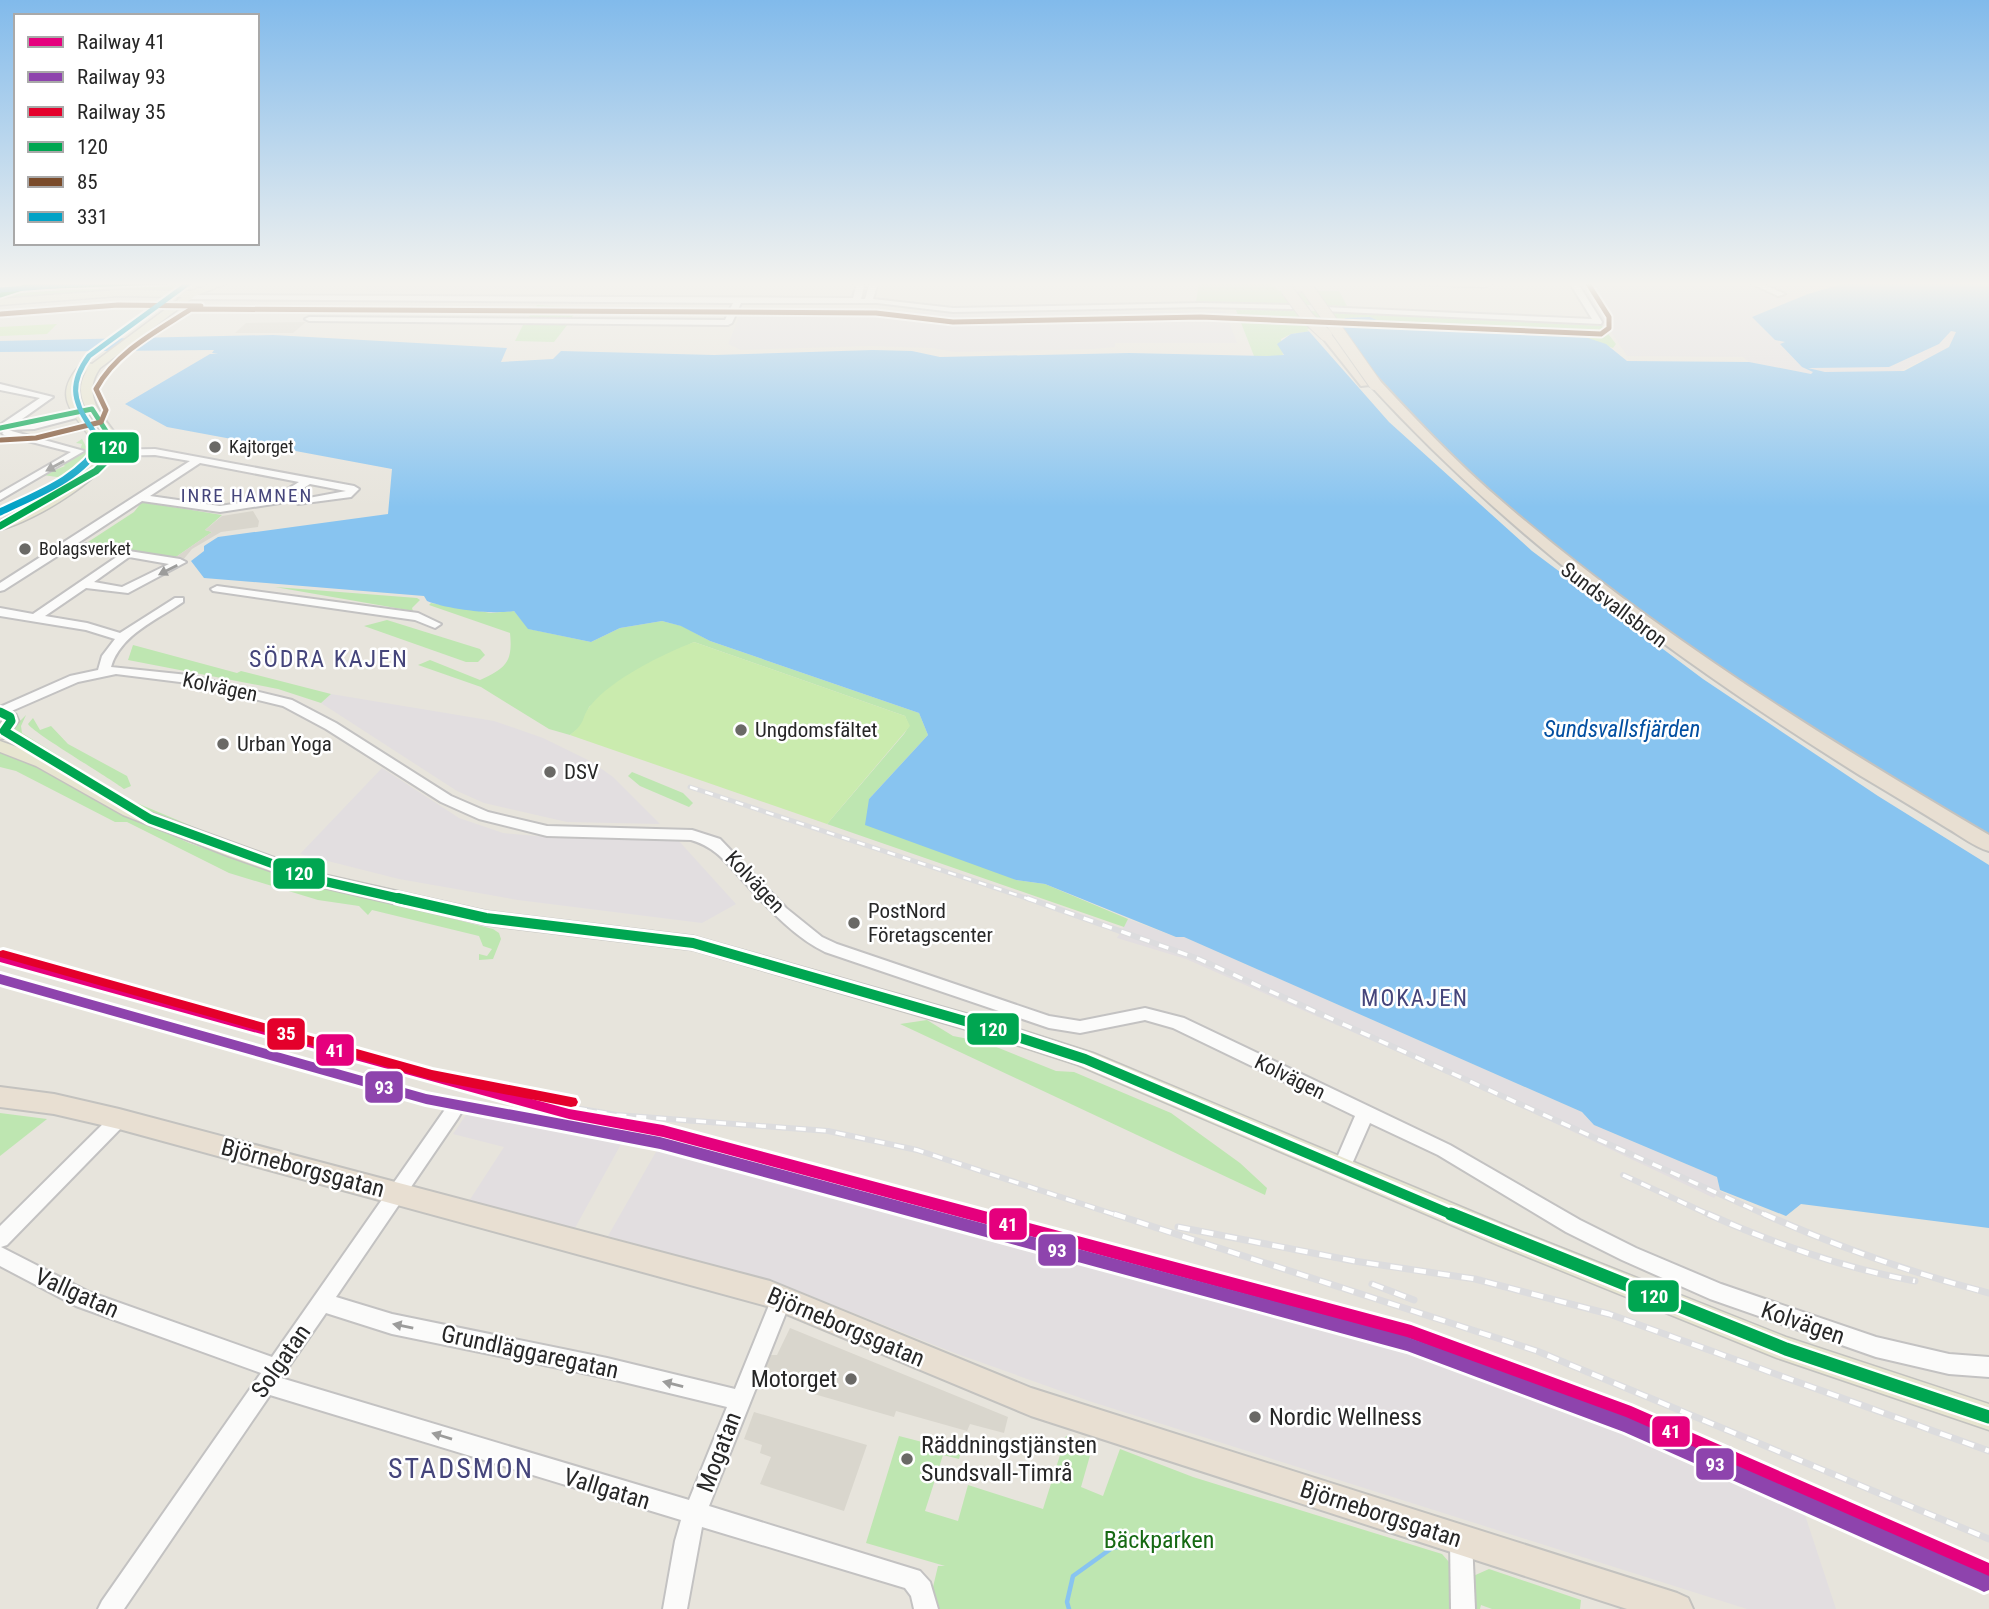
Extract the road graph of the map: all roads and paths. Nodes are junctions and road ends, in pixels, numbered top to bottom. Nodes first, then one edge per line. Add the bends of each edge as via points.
1 (100, 357) edge
2 (1347, 357) edge
3 (1351, 357) edge
4 (1353, 357) edge
5 (1375, 384) junction
6 (0, 387) edge
7 (87, 412) junction
8 (26, 413) junction
9 (7, 430) edge
10 (108, 451) junction
11 (200, 459) junction
12 (309, 480) junction
13 (0, 497) edge
14 (138, 497) junction
15 (302, 502) dead end
16 (0, 524) edge
17 (65, 544) junction
18 (127, 554) junction
19 (84, 584) junction
20 (0, 588) edge
21 (216, 589) dead end
22 (179, 600) dead end
23 (0, 612) edge
24 (35, 618) junction
25 (435, 624) dead end
26 (122, 637) junction
27 (104, 671) junction
28 (3, 726) edge
29 (1989, 844) edge
30 (1989, 855) edge
31 (0, 1097) edge
32 (452, 1112) dead end
33 (1365, 1114) junction
34 (119, 1119) junction
35 (1342, 1167) junction
36 (396, 1193) junction
37 (0, 1239) edge
38 (0, 1256) edge
39 (781, 1300) junction
40 (321, 1302) junction
41 (1989, 1367) edge
42 (269, 1376) junction
43 (739, 1400) junction
44 (1989, 1417) edge
45 (694, 1515) junction
46 (1461, 1540) junction
47 (110, 1609) edge
48 (675, 1609) edge
49 (926, 1609) edge
50 (1463, 1609) edge
51 (1677, 1609) edge

1 - 7 main road via 70,383 69,394
2 - 30 highway, Sundsvallsbron via 1383,403 1455,476 1581,581 1734,692
3 - 5 highway, Sundsvallsbron, bridge
4 - 5 highway, bridge
5 - 29 highway, Sundsvallsbron via 1476,485 1601,587 1782,715
6 - 8 street via 48,397
7 - 9 street
7 - 10 main road
8 - 9 street
8 - 9 street
9 -> 13 street via 79,451
10 - 11 street
10 - 16 main road via 96,471
11 - 12 street
11 - 14 street
12 - 14 street via 276,501 220,509
12 - 15 street via 354,489 347,495
14 - 17 street
17 - 18 street
17 - 20 street
18 - 19 street
18 -> 19 street via 180,562 124,591
19 - 24 street
21 - 25 street via 418,617
22 - 26 street
23 - 24 street
24 - 26 street
26 - 27 street
27 - 28 street, Kolvägen via 56,688
27 - 33 street, Kolvägen via 169,676 287,703 446,799 511,824 562,833 702,836 724,849 809,936 831,948 1049,1022 1080,1027 1130,1016 1159,1017
28 - 35 main road via 43,762 90,791 276,867 364,893 525,925 693,943 1085,1059
31 - 34 highway, Björneborgsgatan
32 - 36 street, Solgatan
33 - 35 street
33 - 41 street, Kolvägen via 1444,1150 1573,1226 1717,1292 1876,1347 1949,1364
34 - 36 highway, Björneborgsgatan
34 - 37 street
35 - 44 main road via 1786,1349
36 - 39 highway, Björneborgsgatan via 718,1278
36 - 40 street, Solgatan
38 - 42 street, Vallgatan via 83,1298
39 - 43 street, Mogatan
39 - 46 highway, Björneborgsgatan via 1031,1402
40 - 42 street, Solgatan
43 -> 40 street, Grundläggaregatan via 392,1324
45 -> 42 street, Vallgatan
42 - 47 street, Solgatan
43 - 45 street, Mogatan
45 - 48 street, Mogatan
45 - 49 street, Vallgatan via 912,1579 922,1590
46 - 50 street
46 - 51 highway, Björneborgsgatan

